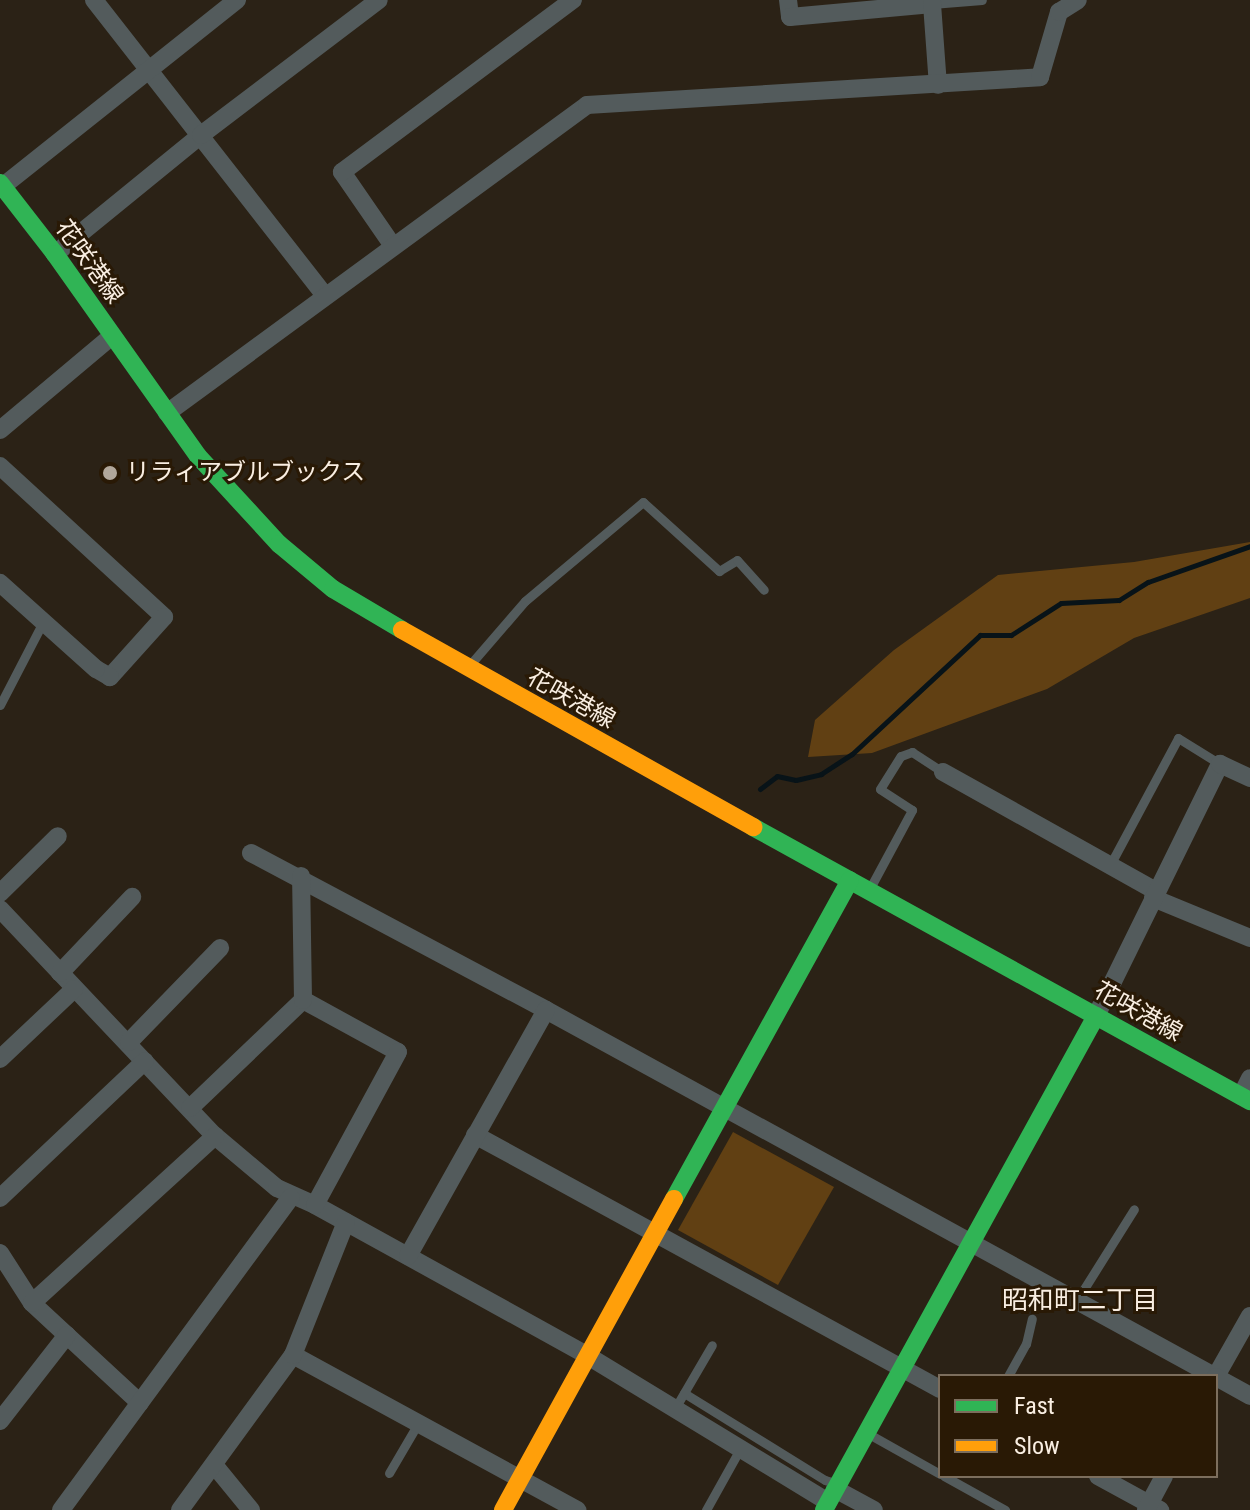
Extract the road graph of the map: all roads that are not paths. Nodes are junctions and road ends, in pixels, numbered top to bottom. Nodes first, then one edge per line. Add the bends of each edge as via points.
1 (94, 0) edge
2 (379, 0) edge
3 (573, 0) edge
4 (788, 0) edge
5 (982, 0) edge
6 (1078, 0) edge
7 (233, 1) edge
8 (932, 4) junction
9 (548, 7) edge
10 (150, 70) junction
11 (938, 85) junction
12 (201, 135) junction
13 (1, 185) edge
14 (393, 246) junction
15 (55, 254) junction
16 (325, 296) junction
17 (112, 336) junction
18 (167, 413) junction
19 (0, 430) edge
20 (0, 466) edge
21 (0, 583) edge
22 (764, 590) dead end
23 (43, 622) junction
24 (467, 669) junction
25 (0, 705) edge
26 (1220, 764) junction
27 (943, 772) joint
28 (1250, 778) edge
29 (58, 836) dead end
30 (251, 853) dead end
31 (1110, 865) junction
32 (301, 876) junction
33 (850, 880) junction
34 (869, 890) junction
35 (0, 893) edge
36 (1155, 894) junction
37 (132, 897) dead end
38 (2, 916) edge
39 (1250, 938) edge
40 (220, 948) dead end
41 (60, 973) junction
42 (74, 989) junction
43 (303, 1000) junction
44 (546, 1010) junction
45 (1096, 1016) junction
46 (129, 1042) junction
47 (0, 1059) edge
48 (145, 1061) junction
49 (1250, 1078) edge
50 (1245, 1098) edge
51 (723, 1107) junction
52 (190, 1108) junction
53 (475, 1135) junction
54 (215, 1136) junction
55 (291, 1197) junction
56 (0, 1198) edge
57 (315, 1205) junction
58 (1134, 1209) dead end
59 (346, 1222) junction
60 (654, 1232) junction
61 (969, 1243) junction
62 (0, 1253) edge
63 (408, 1256) junction
64 (1077, 1300) junction
65 (32, 1303) junction
66 (1250, 1316) edge
67 (1032, 1319) dead end
68 (67, 1335) junction
69 (712, 1345) dead end
70 (293, 1355) junction
71 (588, 1356) junction
72 (902, 1368) junction
73 (1009, 1374) edge
74 (1211, 1374) edge
75 (1216, 1374) edge
76 (1218, 1378) edge
77 (938, 1388) edge
78 (1250, 1396) edge
79 (679, 1402) junction
80 (140, 1403) junction
81 (0, 1421) edge
82 (417, 1425) junction
83 (867, 1433) junction
84 (740, 1449) junction
85 (215, 1466) junction
86 (389, 1473) dead end
87 (938, 1473) edge
88 (947, 1478) edge
89 (1101, 1478) edge
90 (1163, 1478) edge
91 (520, 1479) junction
92 (832, 1496) edge
93 (1152, 1508) edge
94 (61, 1510) edge
95 (180, 1510) edge
96 (251, 1510) edge
97 (503, 1510) edge
98 (577, 1510) edge
99 (706, 1510) edge
100 (874, 1510) edge
101 (1005, 1510) edge

1 - 10 street
2 - 12 street
3 - 9 street
4 - 8 street via 790,17
5 - 8 lane
6 - 11 street via 1059,12 1040,77
7 - 10 street
8 - 11 street
9 - 14 street via 342,172
10 - 12 street
10 - 13 street
11 - 14 street via 587,105
12 - 15 street
12 - 16 street
13 - 15 main road, 花咲港線
14 - 16 street
15 - 17 main road, 花咲港線
16 - 18 street
17 - 18 main road, 花咲港線
17 - 19 street
18 - 24 main road, 花咲港線 via 231,495 279,544 333,589
20 - 23 street via 164,617 110,677
21 - 23 street
22 - 24 lane via 737,560 719,571 643,502 525,601
23 - 25 lane
24 - 33 main road, 花咲港線
26 - 28 street
26 - 31 lane via 1178,738
26 - 36 street
27 - 31 street
27 - 34 lane via 912,752 901,756 880,789 912,810
29 - 35 street
30 - 32 street
31 - 36 street
32 - 43 street
32 - 44 street
33 - 34 main road, 花咲港線
33 - 51 main road
34 - 45 main road, 花咲港線
36 - 39 street
36 - 45 street
37 - 41 street
38 - 41 street
40 - 46 street
41 - 42 street
42 - 46 street
42 - 47 street
43 - 52 street
43 - 57 street via 398,1052
44 - 51 street
44 - 53 street
45 - 50 main road, 花咲港線
45 - 61 main road
46 - 48 street
48 - 52 street
48 - 56 street
49 - 50 street
51 - 60 main road
51 - 61 street
52 - 54 street
53 - 60 street
53 - 63 street
54 - 55 street
54 - 65 street
55 - 57 street
55 - 80 street
57 - 59 street
58 - 64 lane
59 - 63 street
59 - 70 street
60 - 71 main road
60 - 72 street
61 - 64 street
61 - 72 main road
62 - 65 street
63 - 71 street
64 - 74 street
65 - 68 street
66 - 75 street
67 - 73 lane via 1026,1344
68 - 80 street
68 - 81 street
69 - 79 lane
70 - 82 street
70 - 85 street
71 - 79 street
71 - 91 main road
72 - 77 street
72 - 83 main road
76 - 78 street
79 - 84 street
79 - 92 lane via 825,1480
80 - 94 street
82 - 86 lane
82 - 91 street
83 - 87 lane
83 - 92 main road
84 - 92 street
84 - 99 lane
85 - 95 street
85 - 96 street
88 - 101 lane
89 - 93 street
90 - 93 street
91 - 97 main road
91 - 98 street
92 - 100 street

